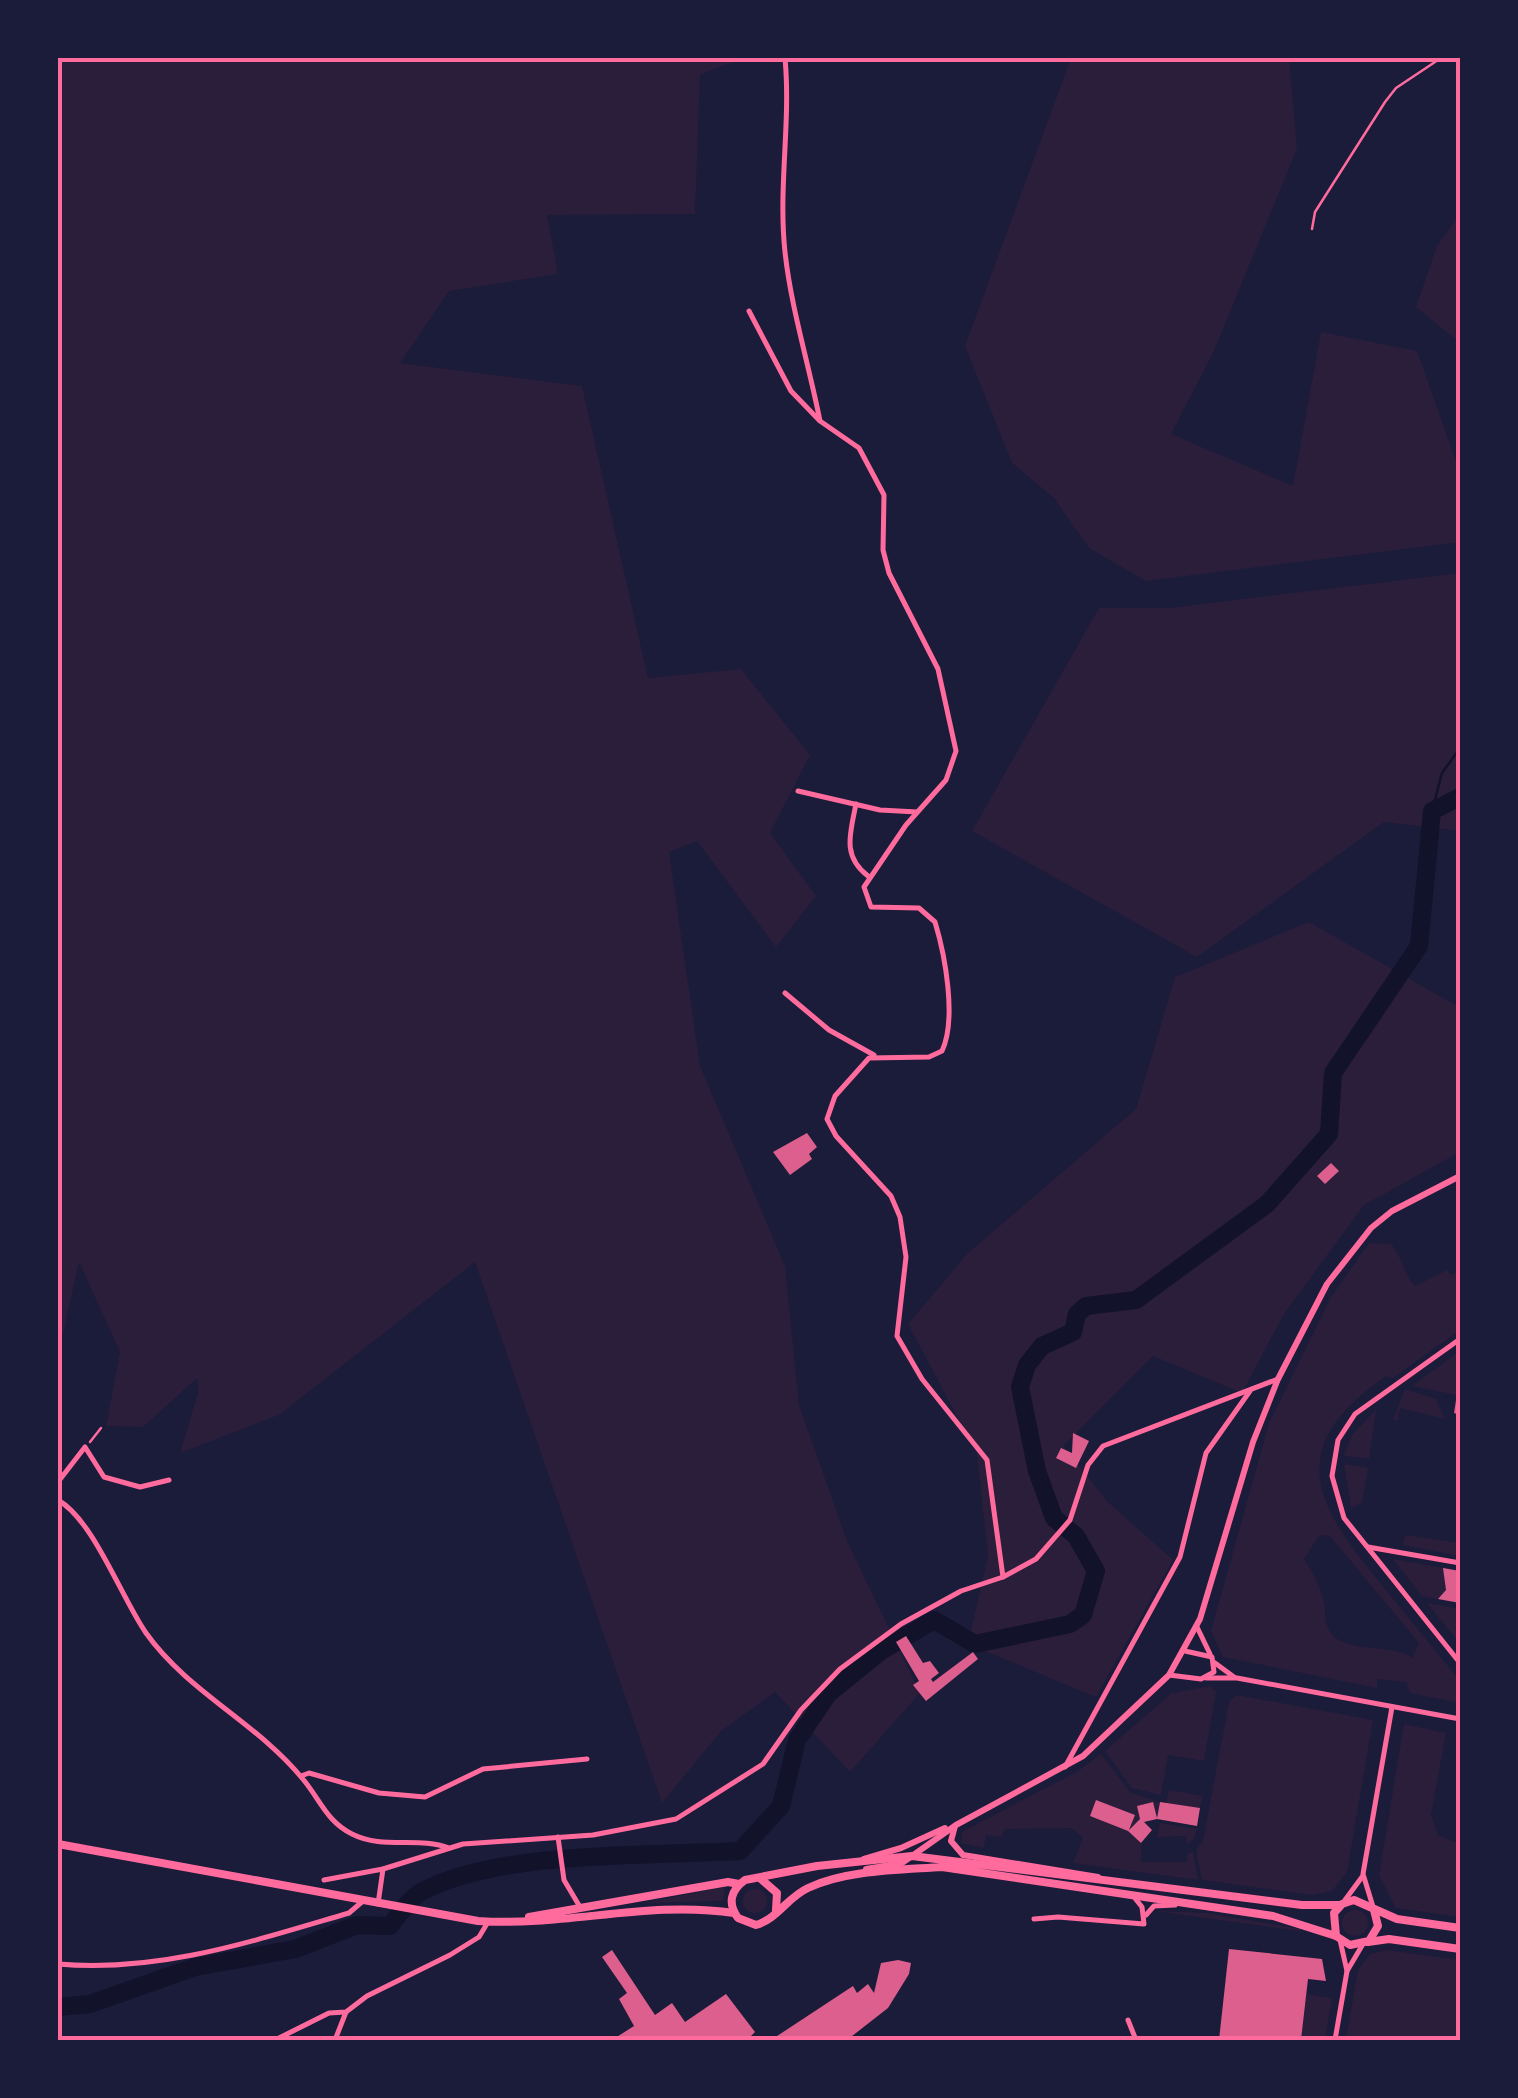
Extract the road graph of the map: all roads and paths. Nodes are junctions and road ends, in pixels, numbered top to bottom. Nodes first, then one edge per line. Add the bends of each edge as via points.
1 (786, 58) edge
2 (1442, 58) edge
3 (1312, 228) dead end
4 (749, 311) dead end
5 (820, 420) junction
6 (798, 791) dead end
7 (856, 804) junction
8 (917, 812) junction
9 (868, 876) junction
10 (786, 993) dead end
11 (874, 1056) junction
12 (1460, 1176) edge
13 (1460, 1339) edge
14 (1278, 1378) junction
15 (1252, 1389) junction
16 (101, 1428) dead end
17 (85, 1447) junction
18 (58, 1479) edge
19 (169, 1480) dead end
20 (58, 1500) edge
21 (1365, 1546) junction
22 (1460, 1564) edge
23 (1003, 1578) junction
24 (1197, 1628) junction
25 (1185, 1650) junction
26 (1213, 1660) junction
27 (1460, 1662) edge
28 (1169, 1675) junction
29 (1206, 1678) junction
30 (1237, 1678) junction
31 (1392, 1707) junction
32 (1460, 1720) edge
33 (586, 1759) dead end
34 (1065, 1768) junction
35 (301, 1776) junction
36 (956, 1825) junction
37 (558, 1841) junction
38 (58, 1844) edge
39 (450, 1848) junction
40 (912, 1856) junction
41 (860, 1860) junction
42 (383, 1869) junction
43 (1363, 1874) junction
44 (1103, 1878) junction
45 (761, 1879) junction
46 (324, 1880) dead end
47 (738, 1884) junction
48 (809, 1887) junction
49 (1130, 1895) junction
50 (363, 1901) junction
51 (383, 1904) junction
52 (1188, 1904) junction
53 (1340, 1905) junction
54 (580, 1907) junction
55 (1374, 1910) junction
56 (734, 1913) junction
57 (774, 1914) junction
58 (1144, 1918) junction
59 (1034, 1919) dead end
60 (488, 1922) junction
61 (500, 1922) junction
62 (1460, 1928) edge
63 (1338, 1938) junction
64 (1365, 1943) junction
65 (1460, 1948) edge
66 (58, 1964) edge
67 (1347, 1970) junction
68 (346, 2012) junction
69 (1128, 2020) dead end
70 (275, 2040) edge
71 (335, 2040) edge
72 (1136, 2040) edge
73 (1335, 2040) edge

1 - 5 street via 786,255
2 - 3 path via 1385,102 1314,212
4 - 5 street via 791,391
5 - 8 street via 859,448 884,494 888,574 946,695 956,760
6 - 7 street
7 - 8 street
7 - 9 street via 848,852
8 - 9 street
9 - 11 street via 864,887 871,906 920,908 935,922 948,1034 935,1055
10 - 11 street via 829,1030
11 - 23 street via 848,1080 827,1118 891,1196 900,1218 906,1257 897,1336 922,1379 987,1460
12 - 14 street via 1392,1211 1356,1245
13 - 21 street via 1370,1402 1342,1431 1333,1488
14 - 15 street
14 - 24 street
15 - 23 street via 1103,1446 1088,1465 1070,1520 1036,1559
15 - 34 street via 1206,1453 1180,1556
16 - 17 path
17 - 18 street
17 - 19 street via 104,1477 140,1488
20 - 35 street via 172,1668 236,1714
21 - 22 street
21 - 27 street
23 - 37 street via 901,1624 840,1669 763,1764 676,1819
24 - 25 street
24 - 26 street
25 - 26 street
25 - 28 street
26 - 29 street via 1214,1672
26 - 30 street
28 - 29 street
28 - 34 street
29 - 30 street
30 - 31 street
31 - 32 street
31 - 43 street
33 - 35 street via 483,1769 425,1797
34 - 36 street
35 - 39 street via 334,1824 353,1834 386,1844
36 - 40 street
36 - 41 street
36 - 44 street via 951,1841 963,1855
37 - 39 street
37 - 54 street via 564,1880
38 - 50 main road
39 - 42 street
40 - 41 main road
40 - 44 main road
40 - 48 street
41 - 45 main road
42 - 46 street
42 - 51 street
43 - 53 street
43 - 55 street
44 - 53 main road
45 - 47 main road
45 - 57 main road via 777,1893
47 - 54 main road
47 - 56 main road
48 - 49 main road via 942,1867
48 - 57 main road
49 - 52 main road
49 - 58 street
50 - 51 main road
50 - 66 street via 349,1913 226,1951 104,1967
51 - 60 main road
52 - 58 street via 1154,1906
52 - 63 main road via 1273,1916
53 - 55 main road via 1358,1900
53 - 63 main road via 1332,1921
54 - 61 main road
55 - 62 main road
55 - 64 main road via 1378,1926
56 - 57 main road via 756,1925
56 - 61 main road via 671,1906
58 - 59 street via 1144,1924
60 - 61 main road
60 - 68 street via 475,1940
63 - 64 main road
63 - 67 street
64 - 65 main road via 1389,1938
64 - 67 street
67 - 73 street
68 - 70 street via 329,2013
68 - 71 street
69 - 72 street

